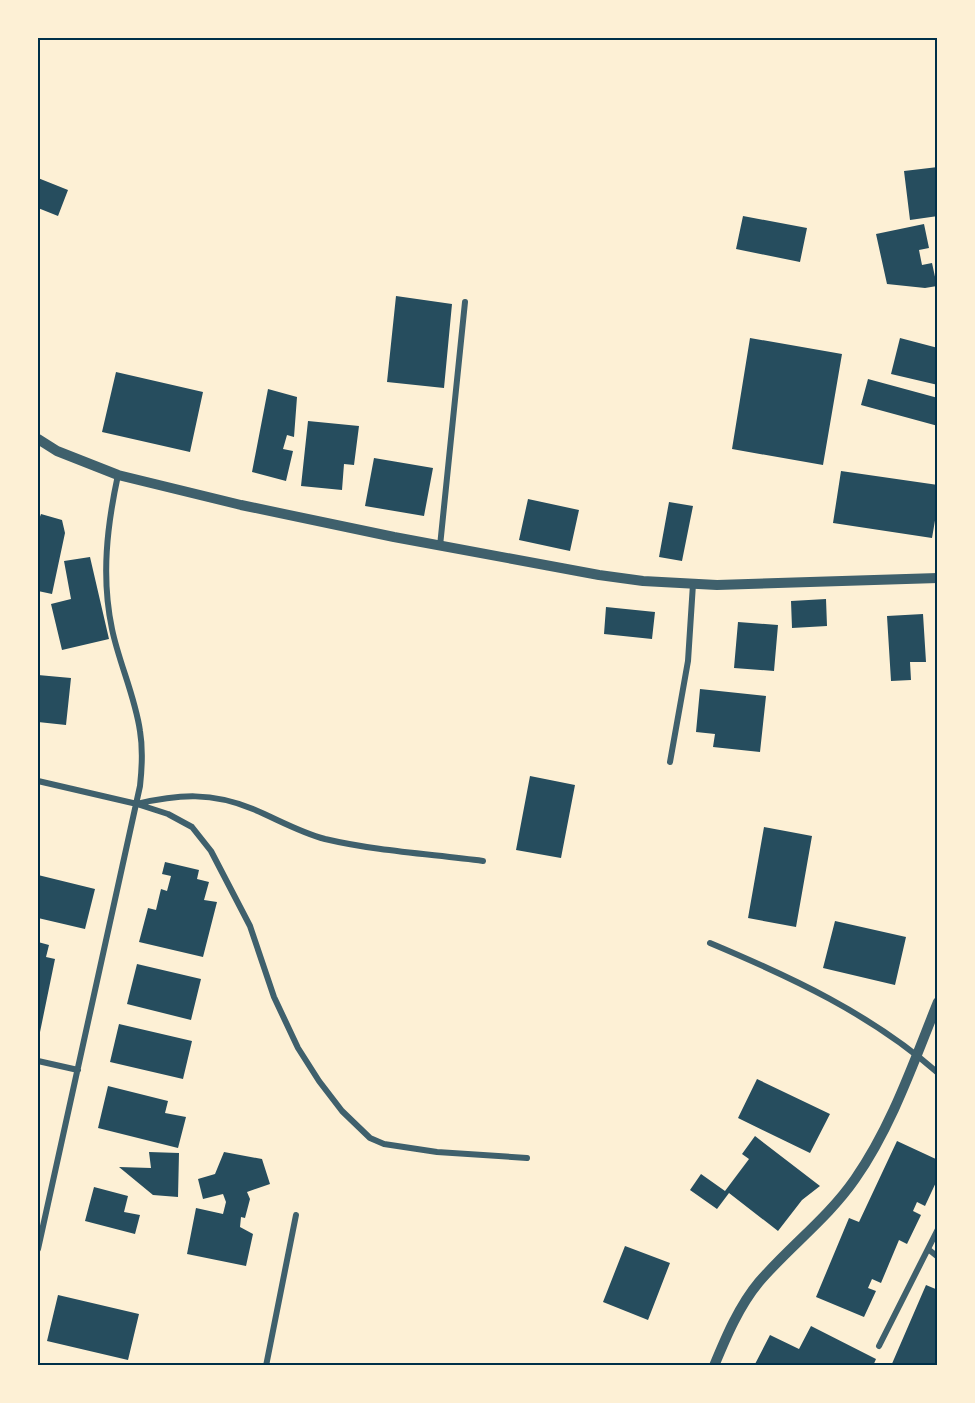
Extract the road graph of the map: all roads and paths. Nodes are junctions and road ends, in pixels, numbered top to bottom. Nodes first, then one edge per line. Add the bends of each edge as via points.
1 (465, 302) dead end
2 (39, 441) edge
3 (118, 475) junction
4 (440, 546) junction
5 (938, 578) edge
6 (693, 584) junction
7 (670, 762) dead end
8 (38, 781) edge
9 (137, 804) junction
10 (483, 861) dead end
11 (710, 943) dead end
12 (938, 1002) edge
13 (916, 1054) junction
14 (38, 1061) edge
15 (78, 1070) junction
16 (938, 1073) edge
17 (527, 1158) dead end
18 (296, 1215) dead end
19 (938, 1229) edge
20 (38, 1249) edge
21 (928, 1249) junction
22 (938, 1257) edge
23 (879, 1346) dead end
24 (266, 1365) edge
25 (714, 1365) edge

1 - 4 street
2 - 3 street
3 - 4 street
3 - 9 street via 107,535 106,583 112,630 140,730 142,769
4 - 6 street via 599,575
5 - 6 street
6 - 7 street via 688,661
8 - 9 street
9 - 10 street via 170,797 207,797 252,808 293,828 332,840
9 - 15 street
9 - 17 street via 187,824 211,851 250,926 285,1023 319,1082 356,1126 373,1140 395,1146
11 - 13 street via 789,976 855,1013
12 - 13 street
13 - 16 street
13 - 25 street via 875,1146 856,1178 830,1211 755,1287
14 - 15 street
15 - 20 street
18 - 24 street
19 - 21 street
21 - 22 street
21 - 23 street

